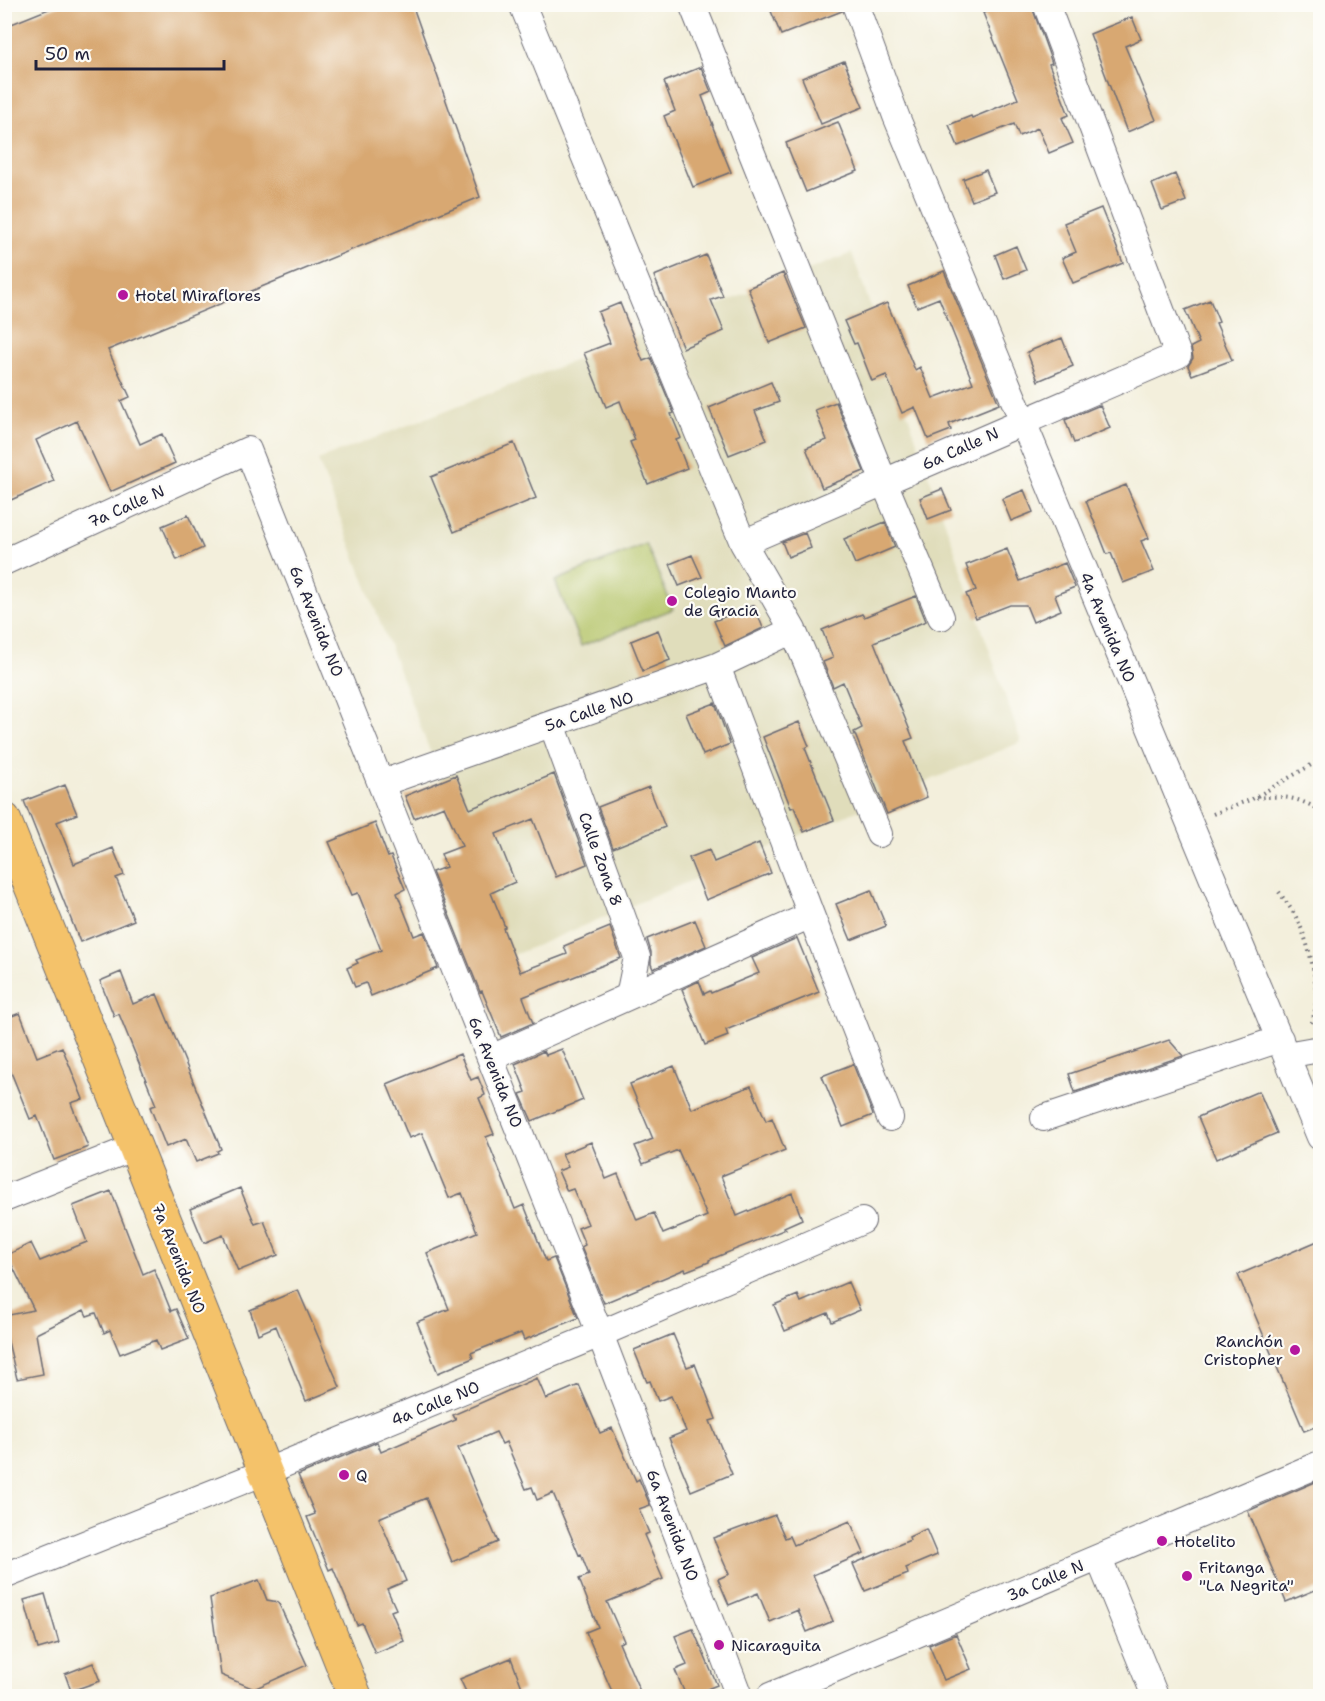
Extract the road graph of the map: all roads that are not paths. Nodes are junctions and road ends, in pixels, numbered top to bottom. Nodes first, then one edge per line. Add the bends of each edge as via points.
1 (522, 4) edge
2 (692, 4) edge
3 (855, 4) edge
4 (1047, 4) edge
5 (1023, 421) junction
6 (248, 450) joint
7 (884, 482) junction
8 (743, 543) junction
9 (4, 561) edge
10 (941, 617) dead end
11 (793, 630) junction
12 (717, 666) junction
13 (552, 724) junction
14 (382, 783) junction
15 (4, 819) edge
16 (879, 834) dead end
17 (811, 915) junction
18 (629, 996) junction
19 (1283, 1047) junction
20 (1320, 1049) edge
21 (491, 1058) junction
22 (891, 1118) dead end
23 (1044, 1118) dead end
24 (1320, 1137) edge
25 (135, 1147) junction
26 (4, 1200) edge
27 (862, 1221) dead end
28 (600, 1334) junction
29 (1320, 1464) edge
30 (265, 1472) junction
31 (1100, 1557) junction
32 (4, 1576) edge
33 (355, 1696) edge
34 (740, 1696) edge
35 (770, 1696) edge
36 (1155, 1696) edge

1 - 8 street
2 - 7 street
3 - 5 street, 4a Avenida NO via 896,116
4 - 5 street, 6a Calle N via 1178,355
5 - 7 street, 6a Calle N
5 - 19 street, 4a Avenida NO
6 - 9 street, 7a Calle N
6 - 14 street, 6a Avenida NO
7 - 8 street, 6a Calle N
7 - 10 street
8 - 11 street
11 - 12 street, 5a Calle NO
11 - 16 street
12 - 13 street, 5a Calle NO
12 - 17 street
13 - 14 street, 5a Calle NO
13 - 18 street, Calle Zona 8 via 637,957
14 - 21 street, 6a Avenida NO
15 - 25 highway, 7a Avenida NO
17 - 18 street
17 - 22 street
18 - 21 street
19 - 20 street
19 - 23 street
19 - 24 street, 4a Avenida NO
21 - 28 street, 6a Avenida NO
25 - 26 street
25 - 30 highway, 7a Avenida NO
27 - 28 street, 4a Calle NO
28 - 30 street, 4a Calle NO
28 - 34 street, 6a Avenida NO
29 - 31 street, 3a Calle N
30 - 32 street, 4a Calle NO
30 - 33 highway, 7a Avenida NO
31 - 35 street, 3a Calle N
31 - 36 street

